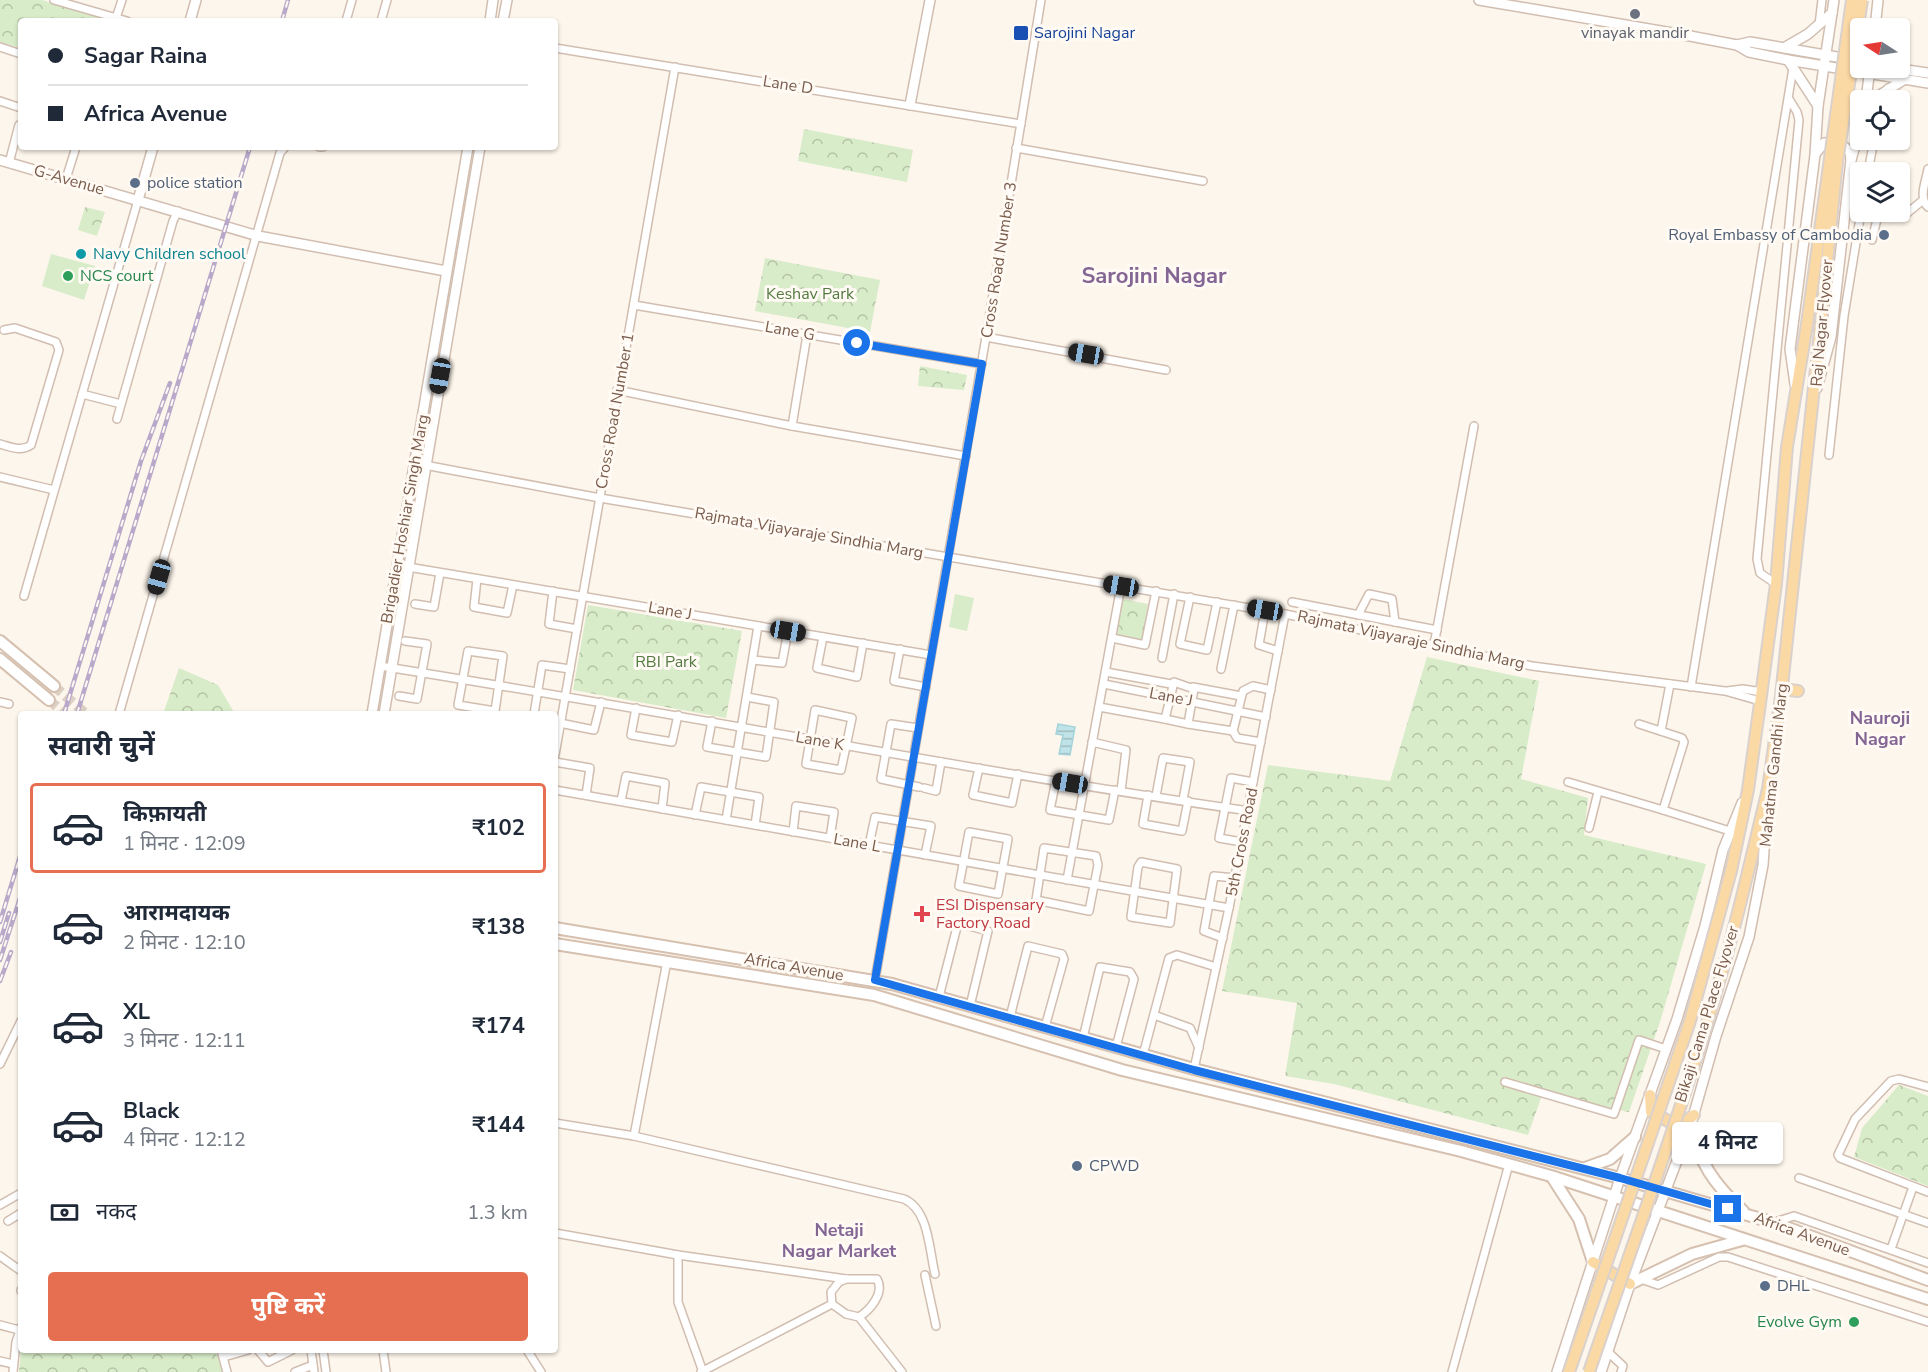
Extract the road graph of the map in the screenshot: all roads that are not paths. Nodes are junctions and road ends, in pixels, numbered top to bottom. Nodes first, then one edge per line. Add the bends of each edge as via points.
1 (122, 0) edge
2 (196, 0) edge
3 (352, 0) edge
4 (387, 0) edge
5 (494, 0) edge
6 (507, 0) edge
7 (930, 0) edge
8 (1041, 0) edge
9 (1479, 0) edge
10 (1822, 0) edge
11 (1834, 0) edge
12 (1852, 0) edge
13 (1862, 0) edge
14 (1878, 0) edge
15 (60, 1) edge
16 (1513, 3) edge
17 (1832, 13) junction
18 (116, 18) joint
19 (191, 18) edge
20 (349, 18) edge
21 (382, 18) edge
22 (491, 18) edge
23 (504, 18) edge
24 (1876, 18) edge
25 (1819, 25) junction
26 (1737, 45) junction
27 (0, 47) edge
28 (558, 48) edge
29 (1784, 48) junction
30 (18, 53) edge
31 (1824, 61) junction
32 (1850, 61) edge
33 (1791, 63) junction
34 (1850, 66) edge
35 (675, 67) junction
36 (1910, 70) edge
37 (1928, 73) edge
38 (1898, 78) edge
39 (1905, 80) junction
40 (1928, 83) edge
41 (1888, 88) joint
42 (1885, 90) edge
43 (1789, 98) junction
44 (0, 101) edge
45 (910, 105) junction
46 (1818, 106) junction
47 (18, 107) edge
48 (1021, 124) junction
49 (18, 130) edge
50 (1016, 148) junction
51 (75, 150) edge
52 (151, 150) edge
53 (282, 150) edge
54 (467, 150) edge
55 (479, 150) edge
56 (1854, 150) edge
57 (1815, 155) junction
58 (1851, 160) junction
59 (4, 161) edge
60 (1928, 169) edge
61 (66, 179) junction
62 (1203, 181) dead end
63 (138, 200) junction
64 (1925, 203) edge
65 (178, 212) junction
66 (1859, 222) edge
67 (1844, 226) junction
68 (1858, 230) junction
69 (258, 236) junction
70 (1872, 240) dead end
71 (446, 271) junction
72 (458, 273) junction
73 (634, 304) junction
74 (4, 330) dead end
75 (807, 335) junction
76 (986, 337) junction
77 (982, 364) junction
78 (1166, 370) dead end
79 (617, 390) junction
80 (1797, 392) junction
81 (82, 394) junction
82 (1815, 397) junction
83 (121, 404) junction
84 (117, 419) dead end
85 (792, 426) junction
86 (1474, 426) dead end
87 (0, 444) edge
88 (1829, 455) dead end
89 (966, 456) junction
90 (414, 463) junction
91 (425, 465) junction
92 (0, 477) edge
93 (54, 490) junction
94 (600, 498) junction
95 (948, 556) junction
96 (408, 567) junction
97 (440, 573) junction
98 (477, 579) junction
99 (1776, 584) junction
100 (513, 585) junction
101 (1121, 586) junction
102 (554, 591) junction
103 (1156, 591) junction
104 (1174, 594) junction
105 (24, 596) dead end
106 (583, 596) junction
107 (1190, 597) junction
108 (1217, 602) junction
109 (1292, 602) dead end
110 (415, 604) dead end
111 (1234, 605) junction
112 (1265, 610) junction
113 (1285, 614) junction
114 (1358, 615) junction
115 (1395, 622) junction
116 (758, 626) junction
117 (577, 629) junction
118 (1437, 630) junction
119 (788, 631) junction
120 (823, 637) junction
121 (1112, 638) junction
122 (0, 641) edge
123 (405, 641) dead end
124 (863, 643) junction
125 (1434, 645) junction
126 (900, 649) junction
127 (1278, 651) junction
128 (931, 655) junction
129 (1162, 658) dead end
130 (0, 659) edge
131 (753, 660) junction
132 (380, 666) junction
133 (392, 668) junction
134 (570, 669) junction
135 (1221, 669) dead end
136 (1106, 672) junction
137 (423, 673) junction
138 (463, 679) junction
139 (1104, 684) junction
140 (1171, 684) junction
141 (1670, 684) junction
142 (499, 685) junction
143 (54, 687) tunnel mouth
144 (926, 687) junction
145 (1193, 687) junction
146 (1691, 687) junction
147 (1782, 689) junction
148 (1271, 690) junction
149 (537, 691) junction
150 (1798, 692) dead end
151 (399, 696) dead end
152 (566, 696) junction
153 (1169, 696) junction
154 (1241, 696) junction
155 (1761, 696) junction
156 (747, 697) junction
157 (49, 700) tunnel mouth
158 (1192, 701) junction
159 (0, 702) edge
160 (601, 702) junction
161 (9, 704) dead end
162 (1099, 707) junction
163 (636, 708) junction
164 (120, 711) edge
165 (372, 711) edge
166 (385, 711) edge
167 (534, 711) edge
168 (1238, 711) junction
169 (678, 715) junction
170 (1266, 717) junction
171 (1165, 719) junction
172 (712, 721) junction
173 (558, 722) edge
174 (1188, 724) junction
175 (1639, 724) dead end
176 (742, 726) junction
177 (918, 728) junction
178 (1233, 731) junction
179 (1661, 731) junction
180 (770, 732) junction
181 (809, 738) junction
182 (1092, 742) junction
183 (1261, 742) junction
184 (846, 745) junction
185 (738, 752) junction
186 (885, 752) junction
187 (913, 758) junction
188 (941, 762) junction
189 (558, 763) edge
190 (978, 768) junction
191 (1018, 774) junction
192 (1056, 780) junction
193 (1253, 782) junction
194 (1568, 782) dead end
195 (909, 785) junction
196 (1084, 785) junction
197 (1768, 789) junction
198 (558, 790) edge
199 (1118, 790) junction
200 (731, 792) junction
201 (1598, 792) junction
202 (586, 795) junction
203 (1152, 796) junction
204 (621, 801) junction
205 (1186, 801) junction
206 (1225, 807) junction
207 (662, 808) junction
208 (1663, 810) junction
209 (1248, 811) junction
210 (695, 815) junction
211 (1079, 815) junction
212 (726, 820) junction
213 (902, 821) junction
214 (755, 825) junction
215 (1590, 828) dead end
216 (792, 832) junction
217 (1734, 832) junction
218 (830, 838) junction
219 (1242, 842) junction
220 (869, 845) junction
221 (897, 850) junction
222 (1072, 852) junction
223 (925, 855) junction
224 (964, 861) junction
225 (1003, 868) junction
226 (1040, 875) junction
227 (1235, 878) junction
228 (1067, 880) junction
229 (1094, 884) junction
230 (1134, 891) junction
231 (1175, 898) junction
232 (1207, 904) junction
233 (1229, 908) junction
234 (558, 928) edge
235 (1223, 938) junction
236 (558, 944) edge
237 (667, 961) junction
238 (1216, 967) junction
239 (875, 980) junction
240 (939, 997) junction
241 (970, 1006) junction
242 (1154, 1015) junction
243 (1010, 1017) junction
244 (18, 1027) edge
245 (1046, 1027) junction
246 (1083, 1038) junction
247 (1116, 1047) junction
248 (1199, 1048) junction
249 (1666, 1048) junction
250 (1143, 1055) junction
251 (0, 1064) edge
252 (1194, 1070) junction
253 (1505, 1082) dead end
254 (1928, 1087) edge
255 (1650, 1095) junction
256 (1693, 1119) junction
257 (558, 1123) edge
258 (634, 1136) junction
259 (1635, 1137) junction
260 (1509, 1164) junction
261 (1582, 1169) junction
262 (1551, 1176) junction
263 (1620, 1178) junction
264 (1799, 1178) dead end
265 (1913, 1187) junction
266 (1664, 1191) junction
267 (1928, 1192) edge
268 (18, 1195) edge
269 (1614, 1196) junction
270 (0, 1205) edge
271 (1659, 1211) junction
272 (1745, 1214) junction
273 (18, 1215) edge
274 (1904, 1215) junction
275 (8, 1221) dead end
276 (1774, 1222) junction
277 (1928, 1223) edge
278 (558, 1234) edge
279 (1742, 1239) junction
280 (1891, 1249) junction
281 (678, 1255) junction
282 (0, 1256) edge
283 (1593, 1262) junction
284 (1928, 1263) edge
285 (18, 1269) edge
286 (935, 1274) dead end
287 (925, 1275) dead end
288 (846, 1279) junction
289 (1641, 1279) junction
290 (1928, 1280) edge
291 (1630, 1284) junction
292 (1928, 1299) edge
293 (832, 1304) junction
294 (859, 1317) junction
295 (1928, 1322) edge
296 (0, 1325) edge
297 (936, 1326) dead end
298 (18, 1329) edge
299 (18, 1340) edge
300 (1608, 1352) junction
301 (223, 1353) edge
302 (260, 1353) edge
303 (286, 1353) edge
304 (311, 1353) edge
305 (323, 1353) edge
306 (383, 1353) edge
307 (529, 1353) edge
308 (0, 1361) edge
309 (13, 1368) edge
310 (313, 1369) edge
311 (227, 1372) edge
312 (295, 1372) edge
313 (326, 1372) edge
314 (386, 1372) edge
315 (541, 1372) edge
316 (702, 1372) edge
317 (902, 1372) edge
318 (1452, 1372) edge
319 (1557, 1372) edge
320 (1569, 1372) edge
321 (1590, 1372) edge
322 (1601, 1372) edge
323 (1621, 1372) edge

1 - 18 street
2 - 19 street
3 - 20 street
4 - 21 street
5 - 22 street
6 - 23 street
7 - 45 street
8 - 48 street, Cross Road Number 3
9 - 16 street
10 - 25 street
11 - 17 street, Mahatma Gandhi Marg
12 - 80 main road, Raj Nagar Flyover, bridge
13 - 82 main road, Raj Nagar Flyover, bridge via 1838,162
14 - 24 street
15 - 18 street
16 - 26 street
17 - 25 street
17 - 31 street, Mahatma Gandhi Marg
25 - 29 street
26 - 29 street via 1750,42
26 - 33 street
27 - 30 street
28 - 35 street, Lane D
29 - 31 street
31 - 32 street
31 - 33 street
31 - 34 street
31 - 46 street, Mahatma Gandhi Marg
33 - 43 street
33 - 46 street
35 - 45 street, Lane D
35 - 73 street, Cross Road Number 1
36 - 37 street
38 - 39 street
39 - 40 street
39 - 41 street
41 - 42 street
43 - 99 street via 1799,120 1757,559 1760,573
43 - 146 street
44 - 47 street
45 - 48 street, Lane D
46 - 57 street, Mahatma Gandhi Marg
48 - 50 street, Cross Road Number 3
49 - 59 street
50 - 62 street
50 - 76 street, Cross Road Number 3
51 - 61 street
52 - 63 street
53 - 69 street
54 - 71 street, Brigadier Hoshiar Singh Marg
55 - 72 street, Brigadier Hoshiar Singh Marg
56 - 58 street
57 - 58 street via 1824,143 1839,142 1850,152
57 - 80 street, Mahatma Gandhi Marg via 1790,349
58 - 67 street
59 - 61 street, G-Avenue
60 - 64 street
61 - 63 street, G-Avenue
63 - 65 street, G-Avenue
63 - 81 street
64 - 70 street via 1905,215 1878,215
65 - 69 street, G-Avenue
65 - 83 street
66 - 68 street
67 - 68 street
67 - 82 street via 1831,336
68 - 88 street
69 - 71 street, G-Avenue
69 - 164 street
71 - 72 street
71 - 90 street, Brigadier Hoshiar Singh Marg
72 - 91 street, Brigadier Hoshiar Singh Marg
73 - 75 street, Lane G
73 - 79 street, Cross Road Number 1
74 - 87 street via 15,328 56,342 59,350 31,445 18,449
75 - 77 street, Lane G
75 - 85 street
76 - 77 street, Cross Road Number 3
76 - 78 street
77 - 89 street, Cross Road Number 3
79 - 85 street
79 - 94 street, Cross Road Number 1
80 - 99 main road, Mahatma Gandhi Marg via 1787,447
81 - 83 street
81 - 93 street
82 - 147 main road, Mahatma Gandhi Marg
83 - 84 street
85 - 89 street
86 - 118 street
89 - 95 street, Cross Road Number 3
90 - 91 street, Rajmata Vijayaraje Sindhia Marg
90 - 132 street, Brigadier Hoshiar Singh Marg
91 - 94 street, Rajmata Vijayaraje Sindhia Marg
91 - 96 street, Brigadier Hoshiar Singh Marg
92 - 93 street
93 - 105 street
94 - 95 street, Rajmata Vijayaraje Sindhia Marg
94 - 106 street, Cross Road Number 1
95 - 101 street, Rajmata Vijayaraje Sindhia Marg
95 - 128 street, Cross Road Number 3
96 - 97 street, Lane J
96 - 133 street, Brigadier Hoshiar Singh Marg
97 - 98 street, Lane J
97 - 110 street via 434,607
98 - 100 street, Lane J
98 - 100 street via 474,607 507,613
99 - 155 main road, Mahatma Gandhi Marg
100 - 102 street, Lane J
101 - 103 street, Rajmata Vijayaraje Sindhia Marg
101 - 121 street
102 - 106 street, Lane J
102 - 117 street via 549,624
103 - 104 street, Rajmata Vijayaraje Sindhia Marg
103 - 121 street via 1145,645
104 - 107 street, Rajmata Vijayaraje Sindhia Marg
104 - 129 street
106 - 116 street, Lane J
106 - 117 street, Cross Road Number 1
107 - 108 street, Rajmata Vijayaraje Sindhia Marg
107 - 108 street via 1180,644 1207,650
108 - 111 street, Rajmata Vijayaraje Sindhia Marg
109 - 114 street
111 - 112 street, Rajmata Vijayaraje Sindhia Marg
111 - 135 street
112 - 113 street, Rajmata Vijayaraje Sindhia Marg
112 - 127 street via 1259,645
113 - 125 street, Rajmata Vijayaraje Sindhia Marg
113 - 127 street, 5th Cross Road
114 - 115 street
114 - 115 street via 1369,594 1392,598
115 - 118 street
116 - 119 street, Lane J
116 - 131 street
117 - 134 street, Cross Road Number 1
118 - 125 street
119 - 120 street, Lane J
119 - 131 street via 783,663
120 - 124 street, Lane J
120 - 124 street via 818,668 857,677
121 - 136 street
122 - 143 main road
123 - 137 street via 427,645
124 - 126 street, Lane J
125 - 141 street, Rajmata Vijayaraje Sindhia Marg via 1532,666
126 - 128 street, Lane J
126 - 144 street via 894,681
127 - 148 street, 5th Cross Road
128 - 144 street, Cross Road Number 3
130 - 157 main road
131 - 156 street
132 - 133 street, Lane K
132 - 165 street, Brigadier Hoshiar Singh Marg
133 - 137 street, Lane K
133 - 166 street, Brigadier Hoshiar Singh Marg
134 - 149 street via 542,665
134 - 152 street, Cross Road Number 1
136 - 139 street
136 - 140 street
137 - 138 street, Lane K
137 - 151 street via 417,699
138 - 142 street, Lane K
138 - 142 street via 458,705 495,711
138 - 142 street via 468,651 503,656
139 - 153 street, Lane J
139 - 162 street
140 - 145 street
140 - 153 street
141 - 146 street, Rajmata Vijayaraje Sindhia Marg
141 - 179 street
142 - 149 street, Lane K
144 - 177 street, Cross Road Number 3
145 - 154 street
145 - 158 street
146 - 155 street, Rajmata Vijayaraje Sindhia Marg via 1725,691 1743,698
147 - 150 main road
147 - 197 main road, Mahatma Gandhi Marg
148 - 154 street via 1249,687
148 - 170 street, 5th Cross Road
149 - 152 street, Lane K
149 - 167 street
152 - 160 street, Lane K
152 - 173 street, Cross Road Number 1
153 - 158 street, Lane J
153 - 171 street
154 - 168 street
155 - 217 main road, Mahatma Gandhi Marg via 1748,790
156 - 176 street
156 - 180 street via 774,702
158 - 168 street, Lane J
158 - 174 street
159 - 161 street
160 - 163 street, Lane K
160 - 173 street via 594,730
162 - 171 street
162 - 182 street
163 - 169 street, Lane K
163 - 169 street via 631,735 672,742
168 - 170 street, Lane J
168 - 178 street
169 - 172 street, Lane K
170 - 183 street, 5th Cross Road
171 - 174 street
172 - 176 street, Lane K
172 - 185 street via 707,747
174 - 178 street
175 - 179 street
176 - 180 street, Lane K
176 - 185 street
177 - 186 street via 891,724
177 - 187 street, Cross Road Number 3
178 - 183 street via 1237,738
179 - 208 street via 1682,738 1684,744
180 - 181 street, Lane K
180 - 185 street via 766,757
181 - 184 street, Lane K
181 - 184 street via 806,764 841,770
181 - 184 street via 815,710 852,718
182 - 196 street
182 - 199 street via 1126,750
183 - 193 street, 5th Cross Road
184 - 186 street, Lane K
185 - 200 street
186 - 187 street, Lane K
186 - 195 street via 881,779
187 - 188 street, Lane K
187 - 195 street, Cross Road Number 3
188 - 190 street, Lane K
188 - 195 street via 936,790
189 - 202 street via 590,768
190 - 191 street, Lane K
190 - 191 street via 973,795 1012,803
191 - 192 street, Lane K
192 - 196 street, Lane K
192 - 211 street via 1050,810
193 - 206 street via 1231,778
193 - 209 street, 5th Cross Road
194 - 201 street
195 - 213 street, Cross Road Number 3
196 - 199 street, Lane K
196 - 211 street
197 - 256 street, Mahatma Gandhi Marg via 1763,865 1749,938
197 - 321 main road, Bikaji Cama Place Flyover, bridge via 1706,1027
198 - 202 street, Lane L
199 - 203 street, Lane K
199 - 211 street via 1110,820
200 - 210 street via 701,787
200 - 212 street
200 - 214 street via 759,797
201 - 208 street
201 - 215 street
202 - 204 street, Lane L
203 - 205 street, Lane K
203 - 205 street via 1143,824 1182,831
203 - 205 street via 1163,758 1190,762
204 - 207 street, Lane L
204 - 207 street via 626,776 665,783
205 - 206 street, Lane K
206 - 209 street, Lane K
206 - 219 street via 1219,838
207 - 210 street, Lane L
208 - 217 street
209 - 219 street, 5th Cross Road
210 - 212 street, Lane L
211 - 222 street
212 - 214 street, Lane L
213 - 220 street via 875,817
213 - 221 street, Cross Road Number 3
213 - 223 street via 931,826
214 - 216 street, Lane L
216 - 218 street, Lane L
216 - 218 street via 796,806 834,812
217 - 249 street, Mahatma Gandhi Marg via 1723,850 1705,926
217 - 320 main road, Bikaji Cama Place Flyover, bridge via 1731,871 1690,1021
218 - 220 street, Lane L
219 - 227 street, 5th Cross Road
220 - 221 street, Lane L
221 - 223 street, Lane L
221 - 239 street, Cross Road Number 3
222 - 226 street via 1044,848
222 - 228 street
222 - 229 street via 1096,856
223 - 224 street, Lane L
224 - 225 street, Lane L
224 - 225 street via 959,886 998,894
224 - 225 street via 969,832 1008,839
225 - 226 street, Lane L
226 - 228 street, Lane L
226 - 229 street via 1036,900 1087,912 1091,909
227 - 232 street via 1214,876
227 - 233 street, 5th Cross Road
228 - 229 street, Lane L
229 - 230 street, Lane L
230 - 231 street, Lane L
230 - 231 street via 1131,917 1166,924 1171,920
230 - 231 street via 1139,863 1172,867 1178,872
231 - 232 street, Lane L
232 - 233 street, Lane L
232 - 235 street via 1204,931
233 - 235 street, 5th Cross Road
234 - 239 main road, Africa Avenue
235 - 238 street, 5th Cross Road
236 - 237 main road, Africa Avenue
237 - 258 street
237 - 260 main road, Africa Avenue via 874,995 1122,1070
238 - 242 street via 1172,955
238 - 248 street, 5th Cross Road
239 - 240 main road, Africa Avenue
240 - 241 main road, Africa Avenue
240 - 241 street via 958,923 964,924 988,931
241 - 243 main road, Africa Avenue
242 - 248 street via 1190,1028
242 - 250 street
243 - 245 main road, Africa Avenue
243 - 245 street via 1029,946 1062,954 1064,959
244 - 251 street
245 - 246 main road, Africa Avenue
246 - 247 main road, Africa Avenue
246 - 247 street via 1100,967 1130,972 1134,979
247 - 250 main road, Africa Avenue
248 - 252 street, 5th Cross Road
249 - 253 street via 1639,1040 1614,1114
249 - 255 street, Mahatma Gandhi Marg
250 - 252 main road, Africa Avenue
252 - 261 main road, Africa Avenue
254 - 265 street via 1899,1079 1891,1081 1855,1119 1838,1153 1840,1158
255 - 256 main road via 1651,1112 1660,1118 1683,1123
255 - 259 street, Mahatma Gandhi Marg
256 - 266 street, Mahatma Gandhi Marg
256 - 272 main road via 1695,1145 1703,1165 1714,1183
257 - 258 street
258 - 286 street via 904,1198 921,1213
259 - 261 main road via 1610,1159
259 - 263 street, Mahatma Gandhi Marg
260 - 262 main road, Africa Avenue
260 - 318 street
261 - 263 main road, Africa Avenue
262 - 269 main road, Africa Avenue
262 - 283 main road via 1580,1219
263 - 266 main road, Africa Avenue
263 - 269 street, Mahatma Gandhi Marg
264 - 274 street
265 - 267 street
265 - 274 street
266 - 271 street, Mahatma Gandhi Marg
266 - 272 main road, Africa Avenue
268 - 270 street
269 - 271 main road, Africa Avenue
269 - 283 street, Mahatma Gandhi Marg
271 - 279 main road, Africa Avenue
271 - 291 street, Mahatma Gandhi Marg
272 - 276 main road, Africa Avenue
273 - 275 street
274 - 277 street
274 - 280 street
276 - 280 street via 1794,1216
276 - 290 main road, Africa Avenue
278 - 281 street
279 - 289 main road via 1692,1254
279 - 292 main road, Africa Avenue
280 - 284 street
281 - 288 street
281 - 316 street via 678,1302
282 - 285 street
283 - 291 main road
283 - 319 street, Mahatma Gandhi Marg
287 - 297 street
288 - 293 street via 831,1292
288 - 294 street via 873,1278 880,1283 875,1301
289 - 291 main road
289 - 295 street via 1659,1285 1719,1257 1728,1257
291 - 300 street, Mahatma Gandhi Marg
293 - 294 street
293 - 316 street
294 - 317 street
296 - 298 street
299 - 309 street
300 - 322 street, Mahatma Gandhi Marg
300 - 323 street via 1623,1366
301 - 311 street
302 - 303 street via 268,1362
304 - 310 street
305 - 313 street
306 - 314 street
307 - 315 street
308 - 309 street
310 - 312 street

